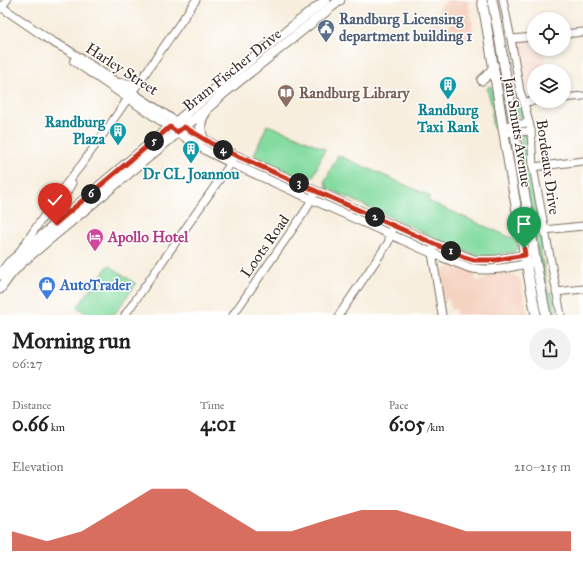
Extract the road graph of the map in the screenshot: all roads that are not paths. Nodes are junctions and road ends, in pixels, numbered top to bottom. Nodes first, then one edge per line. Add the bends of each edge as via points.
1 (196, 0) edge
2 (326, 0) edge
3 (340, 0) edge
4 (482, 0) edge
5 (492, 0) edge
6 (503, 0) edge
7 (2, 6) edge
8 (583, 32) edge
9 (571, 33) edge
10 (527, 38) edge
11 (511, 39) junction
12 (51, 41) junction
13 (494, 66) junction
14 (482, 80) dead end
15 (117, 82) junction
16 (139, 82) junction
17 (130, 95) junction
18 (583, 96) edge
19 (571, 97) edge
20 (524, 102) junction
21 (527, 102) edge
22 (211, 105) junction
23 (529, 123) junction
24 (177, 127) junction
25 (515, 129) junction
26 (504, 130) junction
27 (531, 131) junction
28 (203, 139) junction
29 (233, 159) junction
30 (583, 161) edge
31 (82, 164) junction
32 (533, 167) junction
33 (316, 191) junction
34 (312, 199) junction
35 (393, 225) junction
36 (583, 226) edge
37 (50, 229) junction
38 (544, 230) junction
39 (390, 234) junction
40 (46, 242) junction
41 (435, 244) junction
42 (432, 253) junction
43 (15, 258) junction
44 (530, 258) junction
45 (0, 275) edge
46 (0, 289) edge
47 (583, 289) edge
48 (556, 292) junction
49 (125, 315) edge
50 (233, 315) edge
51 (339, 315) edge
52 (442, 315) edge
53 (536, 315) edge
54 (546, 315) edge
55 (561, 315) edge

1 - 16 street
2 - 24 main road, Bram Fischer Drive via 255,56
3 - 22 main road, Bram Fischer Drive
4 - 13 main road, Jan Smuts Avenue
5 - 25 main road, Jan Smuts Avenue
6 - 11 street, Bordeaux Drive
7 - 12 street, Harley Street
8 - 9 street
10 - 11 street
11 - 20 street, Bordeaux Drive
12 - 15 street, Harley Street
12 - 17 street, Harley Street via 64,53
13 - 14 main road
13 - 26 main road, Jan Smuts Avenue
15 - 16 street
15 - 17 street, Harley Street
16 - 17 street
17 - 24 street, Harley Street
17 - 31 street
18 - 19 street
20 - 21 street
20 - 23 street, Bordeaux Drive
22 - 24 main road, Bram Fischer Drive
22 - 28 main road via 200,123
23 - 25 street
23 - 27 street, Bordeaux Drive
24 - 28 street
24 - 29 street via 207,151
24 - 37 main road, Bram Fischer Drive via 102,184
24 - 40 main road, Bram Fischer Drive
25 - 26 street
25 - 27 street
25 - 44 main road, Jan Smuts Avenue via 530,222
26 - 44 main road, Jan Smuts Avenue
27 - 32 street, Bordeaux Drive
28 - 29 street
29 - 33 street
29 - 34 street
29 - 49 street
30 - 32 street
31 - 37 street via 59,206
31 - 43 street
32 - 38 street, Bordeaux Drive
33 - 34 street, Loots Road
33 - 35 street
34 - 39 street
34 - 50 street, Loots Road
35 - 39 street
35 - 41 street
36 - 38 street
37 - 40 street
37 - 43 main road, Bram Fischer Drive
38 - 48 street, Bordeaux Drive
39 - 42 street
39 - 51 street via 388,243
40 - 46 main road, Bram Fischer Drive via 20,264
41 - 42 street
41 - 44 street via 474,260
42 - 44 street via 470,268 487,270
42 - 52 street
43 - 45 main road, Bram Fischer Drive
44 - 53 main road, Jan Smuts Avenue
44 - 54 main road, Jan Smuts Avenue
47 - 48 street
48 - 55 street, Bordeaux Drive

